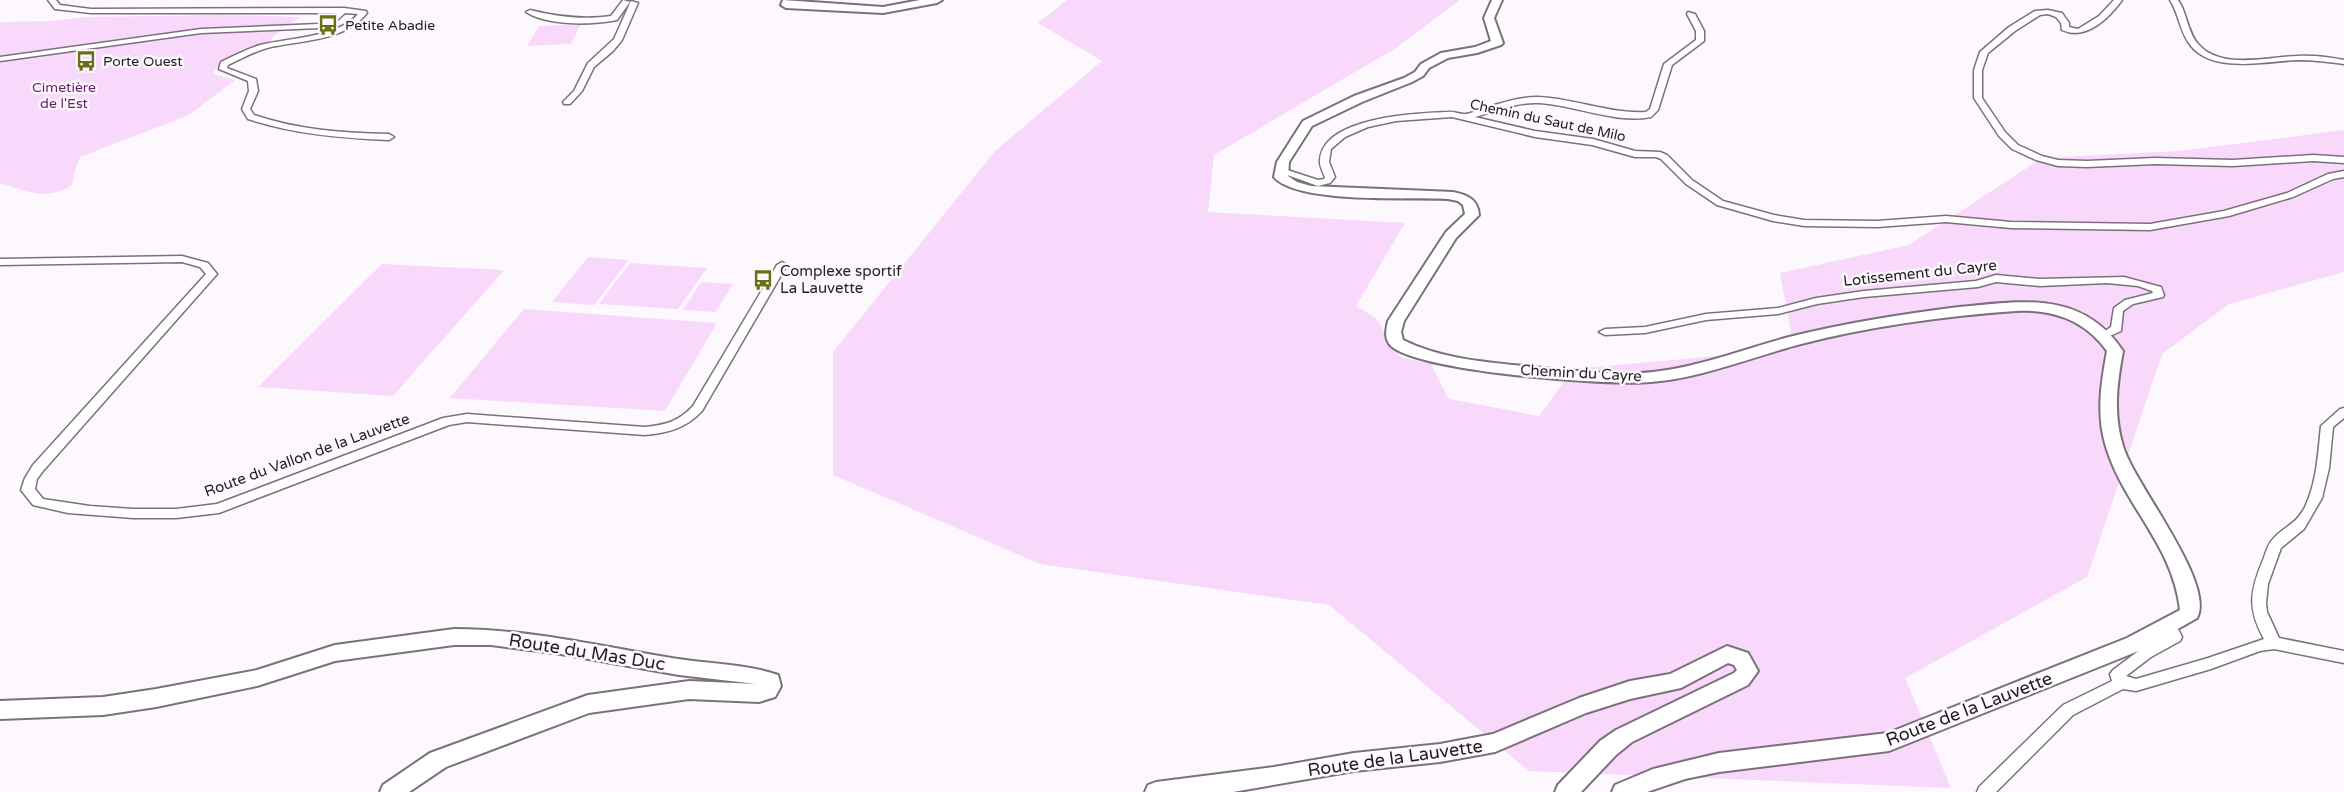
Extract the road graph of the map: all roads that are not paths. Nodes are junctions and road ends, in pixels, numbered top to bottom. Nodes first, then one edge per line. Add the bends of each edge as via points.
1 (52, 0) edge
2 (643, 0) edge
3 (788, 0) edge
4 (937, 0) edge
5 (1497, 0) edge
6 (2118, 0) edge
7 (2174, 0) edge
8 (626, 2) edge
9 (344, 10) junction
10 (530, 12) dead end
11 (1691, 14) dead end
12 (0, 59) edge
13 (2344, 62) edge
14 (567, 102) dead end
15 (1468, 116) junction
16 (389, 136) dead end
17 (2344, 160) edge
18 (1281, 171) junction
19 (2344, 174) edge
20 (0, 262) edge
21 (782, 265) dead end
22 (1605, 332) dead end
23 (2104, 335) junction
24 (2344, 411) edge
25 (2168, 627) junction
26 (2274, 644) junction
27 (2344, 657) edge
28 (2123, 682) junction
29 (0, 710) edge
30 (391, 792) edge
31 (1156, 792) edge
32 (1566, 792) edge
33 (1623, 792) edge
34 (1985, 792) edge

1 - 9 street via 58,7 91,11
2 - 8 street
3 - 4 street via 786,5 883,10
5 - 18 street via 1489,18 1497,43 1445,55 1408,80 1307,124
6 - 17 street via 2114,8 2075,32 2065,28 2059,15 2038,13 1984,52 1978,70 1978,98 2015,147 2058,163
7 - 13 street via 2194,45 2216,58 2255,62 2322,58
8 - 10 street via 614,18 603,20 551,20
8 - 14 street via 616,42 590,67 578,94
9 - 12 street via 320,26 201,31
9 - 16 street via 363,13 360,19 338,30 260,47 224,64 223,69 252,79 255,88 246,109 251,117 278,126 333,134
11 - 15 street via 1700,31 1700,41 1668,64 1654,110 1648,116 1519,100
15 - 18 street, Chemin du Saut de Milo via 1396,118 1342,135 1327,147 1323,162 1330,177 1327,182 1318,183
15 - 19 street, Chemin du Saut de Milo via 1535,134 1657,154 1689,182 1731,208 1792,222 1877,224 1946,219 2011,225 2150,227 2225,214
18 - 23 street, Chemin du Cayre via 1281,177 1292,185 1311,190 1458,196 1468,201 1472,215 1451,235 1396,321 1393,334 1397,343 1426,356 1533,373 1651,377 1853,326 2021,306 2060,310
20 - 21 street, Route du Vallon de la Lauvette via 182,259 204,265 212,274 38,468 28,490 38,502 55,506 170,514 219,508 447,421 467,418 645,431 674,427 698,408
22 - 23 street, Lotissement du Cayre via 1645,330 1864,294 1978,284 1990,278 2023,282 2124,279 2157,289 2158,295 2129,302 2118,310 2117,329
23 - 25 street via 2115,351 2107,397 2114,446 2132,486 2172,549 2188,595 2190,613
24 - 26 street via 2327,426 2323,473 2311,509 2293,532 2272,548 2263,574 2256,600 2262,624
25 - 28 street via 2175,637 2118,674
25 - 33 street, Route de la Lauvette via 1889,742 1673,772
26 - 27 street
26 - 28 street via 2259,645 2136,685
28 - 34 street via 2068,710
29 - 30 street, Route du Mas Duc via 103,706 156,698 257,678 335,653 435,638 491,637 771,681 768,691 759,693 689,690 588,704 438,760
31 - 32 street, Route de la Lauvette via 1495,743 1580,707 1630,690 1674,682 1727,654 1741,659 1748,670 1741,679 1624,736

